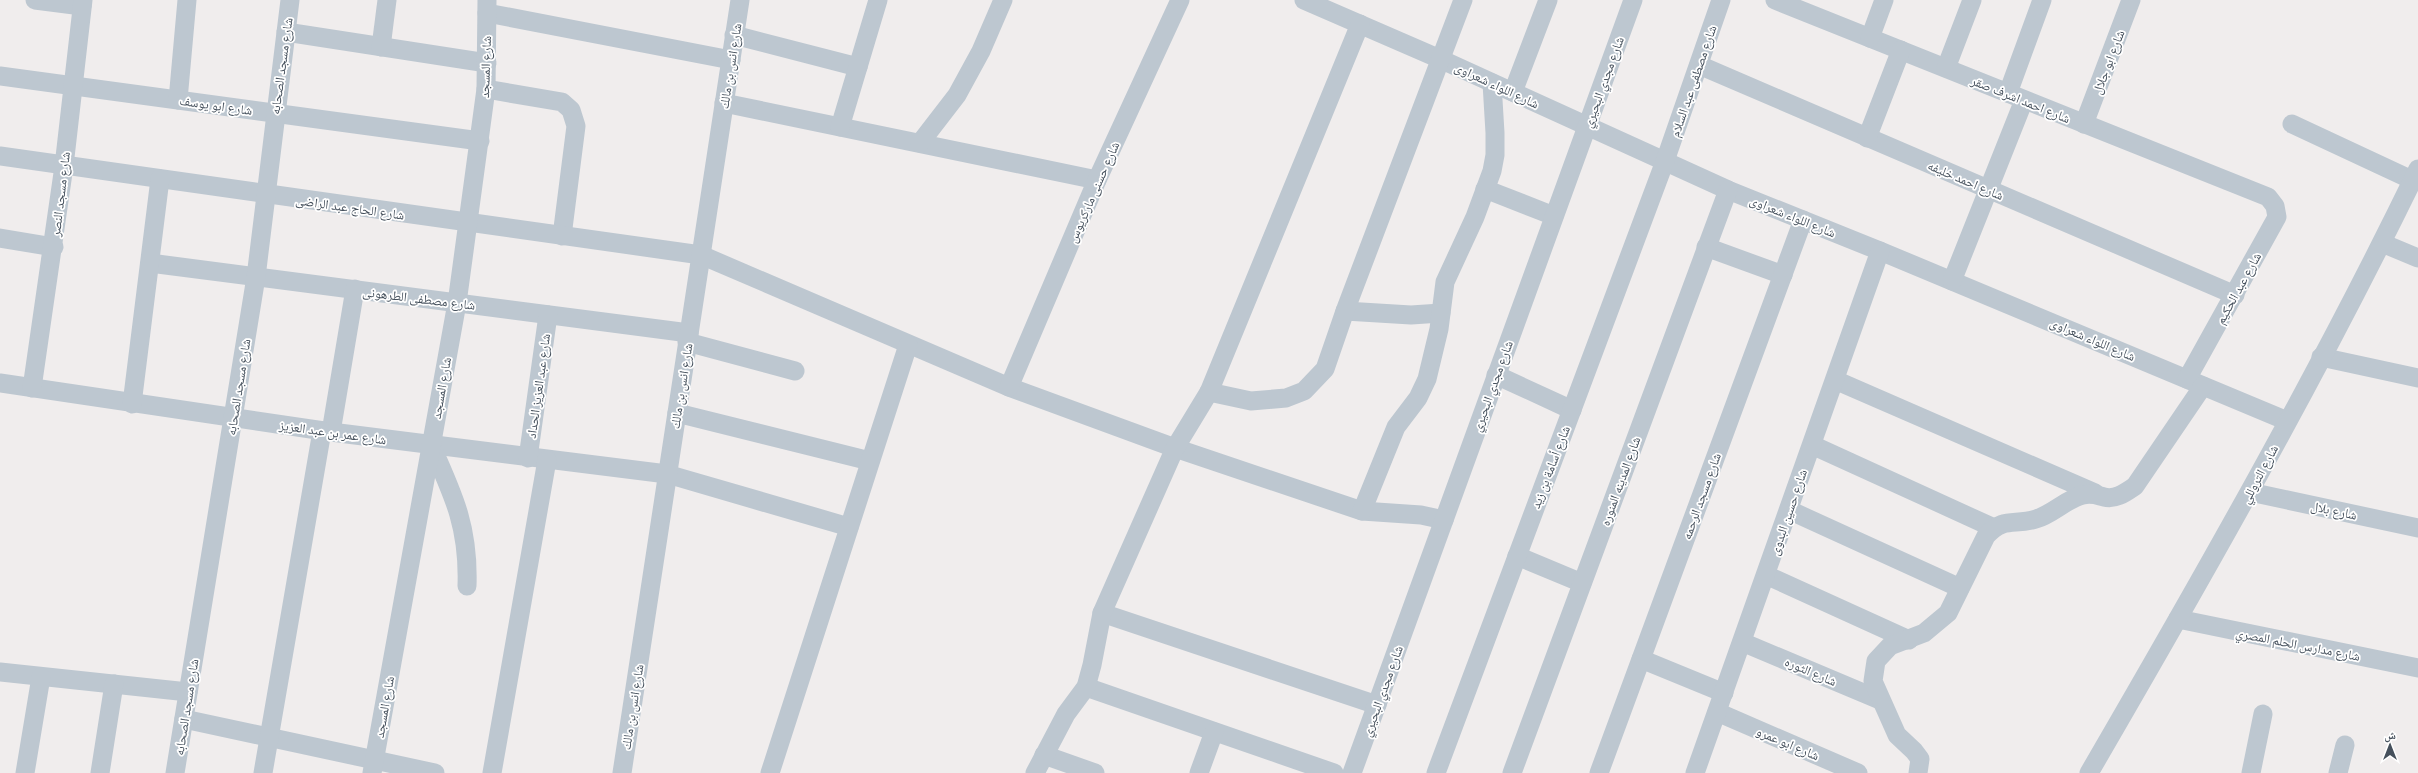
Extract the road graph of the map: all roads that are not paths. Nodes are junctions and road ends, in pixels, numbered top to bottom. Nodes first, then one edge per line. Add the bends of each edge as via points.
1 (35, 0) edge
2 (187, 0) edge
3 (290, 0) edge
4 (387, 0) edge
5 (740, 0) edge
6 (877, 0) edge
7 (1003, 0) edge
8 (1180, 0) edge
9 (1304, 0) edge
10 (1463, 0) edge
11 (1548, 0) edge
12 (1633, 0) edge
13 (1721, 0) edge
14 (1775, 0) edge
15 (1884, 0) edge
16 (1972, 0) edge
17 (2042, 0) edge
18 (2131, 0) edge
19 (83, 3) edge
20 (1798, 4) edge
21 (487, 7) edge
22 (1360, 24) junction
23 (286, 32) junction
24 (734, 34) junction
25 (1870, 38) junction
26 (381, 47) junction
27 (1901, 50) junction
28 (1440, 59) junction
29 (731, 60) junction
30 (487, 63) junction
31 (1698, 65) junction
32 (858, 67) junction
33 (1946, 68) junction
34 (0, 76) edge
35 (1492, 82) junction
36 (73, 86) junction
37 (486, 89) junction
38 (1512, 92) junction
39 (2016, 96) junction
40 (178, 100) junction
41 (724, 103) junction
42 (275, 113) junction
43 (2084, 124) junction
44 (2292, 124) dead end
45 (1587, 126) junction
46 (840, 127) junction
47 (1867, 138) junction
48 (480, 141) junction
49 (920, 144) junction
50 (0, 156) edge
51 (1665, 162) junction
52 (64, 166) junction
53 (2415, 174) edge
54 (160, 179) junction
55 (1097, 180) junction
56 (1485, 189) junction
57 (1988, 189) junction
58 (1728, 190) junction
59 (266, 195) junction
60 (2268, 197) joint
61 (1554, 216) junction
62 (1803, 220) junction
63 (469, 224) junction
64 (562, 236) junction
65 (0, 238) edge
66 (2382, 243) junction
67 (54, 247) junction
68 (1706, 247) junction
69 (1880, 251) junction
70 (701, 255) junction
71 (2418, 258) edge
72 (150, 263) junction
73 (1783, 275) junction
74 (256, 277) junction
75 (1952, 281) junction
76 (356, 289) junction
77 (2235, 295) junction
78 (457, 302) junction
79 (1345, 311) junction
80 (1441, 312) junction
81 (548, 315) junction
82 (688, 337) junction
83 (908, 345) junction
84 (2321, 357) junction
85 (795, 371) dead end
86 (1496, 375) junction
87 (2418, 378) edge
88 (1835, 380) junction
89 (2195, 382) junction
90 (0, 383) edge
91 (1010, 387) junction
92 (32, 388) junction
93 (1209, 392) junction
94 (132, 404) junction
95 (1572, 410) junction
96 (677, 413) junction
97 (234, 419) junction
98 (2287, 421) junction
99 (327, 432) junction
100 (431, 445) junction
101 (1812, 445) junction
102 (1175, 448) junction
103 (538, 459) junction
104 (870, 461) junction
105 (667, 474) junction
106 (2250, 492) junction
107 (2095, 493) junction
108 (1789, 510) junction
109 (1362, 511) junction
110 (1444, 520) junction
111 (849, 527) junction
112 (1994, 528) junction
113 (2418, 528) edge
114 (1517, 556) junction
115 (1766, 575) junction
116 (1582, 583) junction
117 (466, 586) dead end
118 (1960, 588) junction
119 (1102, 613) junction
120 (2178, 619) junction
121 (1909, 640) junction
122 (1742, 642) junction
123 (1642, 659) junction
124 (2418, 668) edge
125 (0, 672) edge
126 (41, 676) junction
127 (114, 684) junction
128 (1086, 687) junction
129 (188, 692) junction
130 (1724, 693) junction
131 (1880, 700) junction
132 (1377, 705) junction
133 (1717, 712) junction
134 (2263, 714) dead end
135 (184, 719) junction
136 (1214, 732) junction
137 (269, 737) junction
138 (2345, 745) dead end
139 (1044, 755) junction
140 (373, 766) edge
141 (25, 773) edge
142 (100, 773) edge
143 (175, 773) edge
144 (263, 773) edge
145 (435, 773) edge
146 (492, 773) edge
147 (622, 773) edge
148 (770, 773) edge
149 (1035, 773) edge
150 (1094, 773) edge
151 (1199, 773) edge
152 (1334, 773) edge
153 (1352, 773) edge
154 (1436, 773) edge
155 (1512, 773) edge
156 (1599, 773) edge
157 (1694, 773) edge
158 (1858, 773) edge
159 (1918, 773) edge
160 (2089, 773) edge
161 (2250, 773) edge
162 (2338, 773) edge

1 - 19 street
2 - 40 street
3 - 23 street, شارع مسجد الصحابه
4 - 26 street
5 - 24 street, شارع انس بن مالك
6 - 32 street
7 - 49 street via 981,51 956,95
8 - 55 street, شارع حسنى ماركريوس
9 - 22 street, شارع اللواء شعراوى
10 - 28 street
11 - 38 street
12 - 45 street, شارع مجدي البحيري
13 - 31 street, شارع مصطفى عبد السلام
14 - 20 street, شارع احمد اشرف صقر
15 - 25 street
16 - 33 street
17 - 39 street
18 - 43 street, شارع ابو جلال
19 - 36 street, شارع مسجد النصر
20 - 25 street, شارع احمد اشرف صقر
21 - 29 street
21 - 30 street, شارع المسجد
22 - 28 street, شارع اللواء شعراوى
22 - 93 street
23 - 26 street
23 - 42 street, شارع مسجد الصحابه
24 - 29 street, شارع انس بن مالك
24 - 32 street
25 - 27 street, شارع احمد اشرف صقر
26 - 30 street
27 - 33 street, شارع احمد اشرف صقر
27 - 47 street
28 - 35 street, شارع اللواء شعراوى
28 - 79 street
29 - 41 street, شارع انس بن مالك
30 - 37 street, شارع المسجد
31 - 47 street, شارع احمد خليفه
31 - 51 street, شارع مصطفى عبد السلام
32 - 46 street
33 - 39 street, شارع احمد اشرف صقر
34 - 36 street, شارع ابو يوسف
35 - 38 street, شارع اللواء شعراوى
35 - 56 street via 1495,155
36 - 40 street, شارع ابو يوسف
36 - 52 street, شارع مسجد النصر
37 - 48 street, شارع المسجد
37 - 64 street via 562,102 571,110 576,126
38 - 45 street, شارع اللواء شعراوى
39 - 43 street, شارع احمد اشرف صقر
39 - 57 street
40 - 42 street, شارع ابو يوسف
41 - 46 street
41 - 70 street, شارع انس بن مالك
42 - 48 street, شارع ابو يوسف
42 - 59 street, شارع مسجد الصحابه
43 - 60 street, شارع احمد اشرف صقر
44 - 53 street
45 - 51 street, شارع اللواء شعراوى
45 - 61 street, شارع مجدي البحيري
46 - 49 street
47 - 57 street, شارع احمد خليفه
48 - 63 street, شارع المسجد
49 - 55 street
50 - 52 street, شارع الحاج عبد الراضى
51 - 58 street, شارع اللواء شعراوى
51 - 95 street, شارع أسامة بن زيد
52 - 54 street, شارع الحاج عبد الراضى
52 - 67 street, شارع مسجد النصر
53 - 66 street, شارع التروللي
54 - 59 street, شارع الحاج عبد الراضى
54 - 72 street
55 - 91 street, شارع حسنى ماركريوس
56 - 61 street
56 - 80 street via 1446,282
57 - 75 street
57 - 77 street, شارع احمد خليفه
58 - 62 street, شارع اللواء شعراوى
58 - 68 street, شارع المدينه المنوره
59 - 63 street, شارع الحاج عبد الراضى
59 - 74 street, شارع مسجد الصحابه
60 - 77 street, شارع عبد الحكيم via 2275,206 2277,217
61 - 86 street, شارع مجدي البحيري
62 - 69 street, شارع اللواء شعراوى
62 - 73 street, شارع مسجد الرحمه
63 - 64 street, شارع الحاج عبد الراضى
63 - 78 street, شارع المسجد
64 - 70 street, شارع الحاج عبد الراضى
65 - 67 street
66 - 71 street
66 - 84 street, شارع التروللي
67 - 92 street, شارع مسجد النصر
68 - 73 street
68 - 116 street, شارع المدينه المنوره
69 - 75 street, شارع اللواء شعراوى
69 - 88 street, شارع حسين البدوى
70 - 82 street, شارع انس بن مالك
70 - 83 street, شارع الحاج عبد الراضى
72 - 74 street, شارع مصطفى الطرهونى
72 - 94 street
73 - 123 street, شارع مسجد الرحمه
74 - 76 street, شارع مصطفى الطرهونى
74 - 97 street, شارع مسجد الصحابه
75 - 89 street, شارع اللواء شعراوى
76 - 78 street, شارع مصطفى الطرهونى
76 - 99 street
77 - 89 street, شارع عبد الحكيم
78 - 81 street, شارع مصطفى الطرهونى
78 - 100 street, شارع المسجد
79 - 80 street via 1412,315
79 - 93 street via 1325,369 1304,391 1286,398 1251,401
80 - 109 street via 1427,379 1418,398 1396,426
81 - 82 street, شارع مصطفى الطرهونى
81 - 103 street, شارع عبد العزيز الحداد
82 - 85 street, شارع مصطفى الطرهونى
82 - 96 street, شارع انس بن مالك
83 - 91 street, شارع الحاج عبد الراضى
83 - 104 street
84 - 87 street
84 - 98 street, شارع التروللي
86 - 95 street
86 - 110 street, شارع مجدي البحيري
88 - 101 street, شارع حسين البدوى
88 - 107 street
89 - 98 street, شارع اللواء شعراوى
89 - 107 street, شارع عبد الحكيم via 2135,486 2119,496 2106,498
90 - 92 street, شارع عمر بن عبد العزيز
91 - 102 street, شارع الحاج عبد الراضى
92 - 94 street, شارع عمر بن عبد العزيز
93 - 102 street
94 - 97 street, شارع عمر بن عبد العزيز
95 - 114 street, شارع أسامة بن زيد
96 - 104 street
96 - 105 street, شارع انس بن مالك
97 - 99 street, شارع عمر بن عبد العزيز
97 - 129 street, شارع مسجد الصحابه
98 - 106 street, شارع التروللي
99 - 100 street, شارع عمر بن عبد العزيز
99 - 137 street
100 - 103 street, شارع عمر بن عبد العزيز
100 - 117 street via 451,488 461,519 467,563
100 - 140 street, شارع المسجد
101 - 108 street, شارع حسين البدوى
101 - 112 street
102 - 109 street, شارع الحاج عبد الراضى
102 - 119 street
103 - 105 street, شارع عمر بن عبد العزيز
103 - 146 street, شارع عبد العزيز الحداد
104 - 111 street
105 - 111 street, شارع عمر بن عبد العزيز
105 - 147 street, شارع انس بن مالك
106 - 113 street, شارع بلال
106 - 120 street, شارع التروللي
107 - 112 street via 2075,498 2036,519 2002,523
108 - 115 street, شارع حسين البدوى
108 - 118 street
109 - 110 street, شارع الحاج عبد الراضى via 1421,515
110 - 132 street, شارع مجدي البحيري
111 - 148 street
112 - 118 street via 1986,536
114 - 116 street
114 - 154 street, شارع أسامة بن زيد
115 - 121 street
115 - 122 street, شارع حسين البدوى
116 - 155 street, شارع المدينه المنوره
118 - 121 street via 1948,613 1937,624
119 - 128 street
119 - 132 street
120 - 124 street, شارع مدارس الحلم المصري
120 - 160 street, شارع التروللي
121 - 131 street via 1890,646 1876,661 1873,681
122 - 130 street, شارع حسين البدوى
122 - 131 street, شارع الثوره
123 - 130 street
123 - 156 street, شارع مسجد الرحمه
125 - 126 street
126 - 127 street
126 - 141 street
127 - 129 street
127 - 142 street
128 - 136 street
128 - 139 street via 1066,714
129 - 135 street, شارع مسجد الصحابه
130 - 133 street, شارع حسين البدوى
131 - 159 street via 1897,735 1920,759
132 - 153 street, شارع مجدي البحيري
133 - 157 street, شارع حسين البدوى
133 - 158 street, شارع ابو عمرو
134 - 161 street
135 - 137 street
135 - 143 street, شارع مسجد الصحابه
136 - 151 street
136 - 152 street
137 - 140 street
137 - 144 street
138 - 162 street
139 - 149 street
139 - 150 street
140 - 145 street

